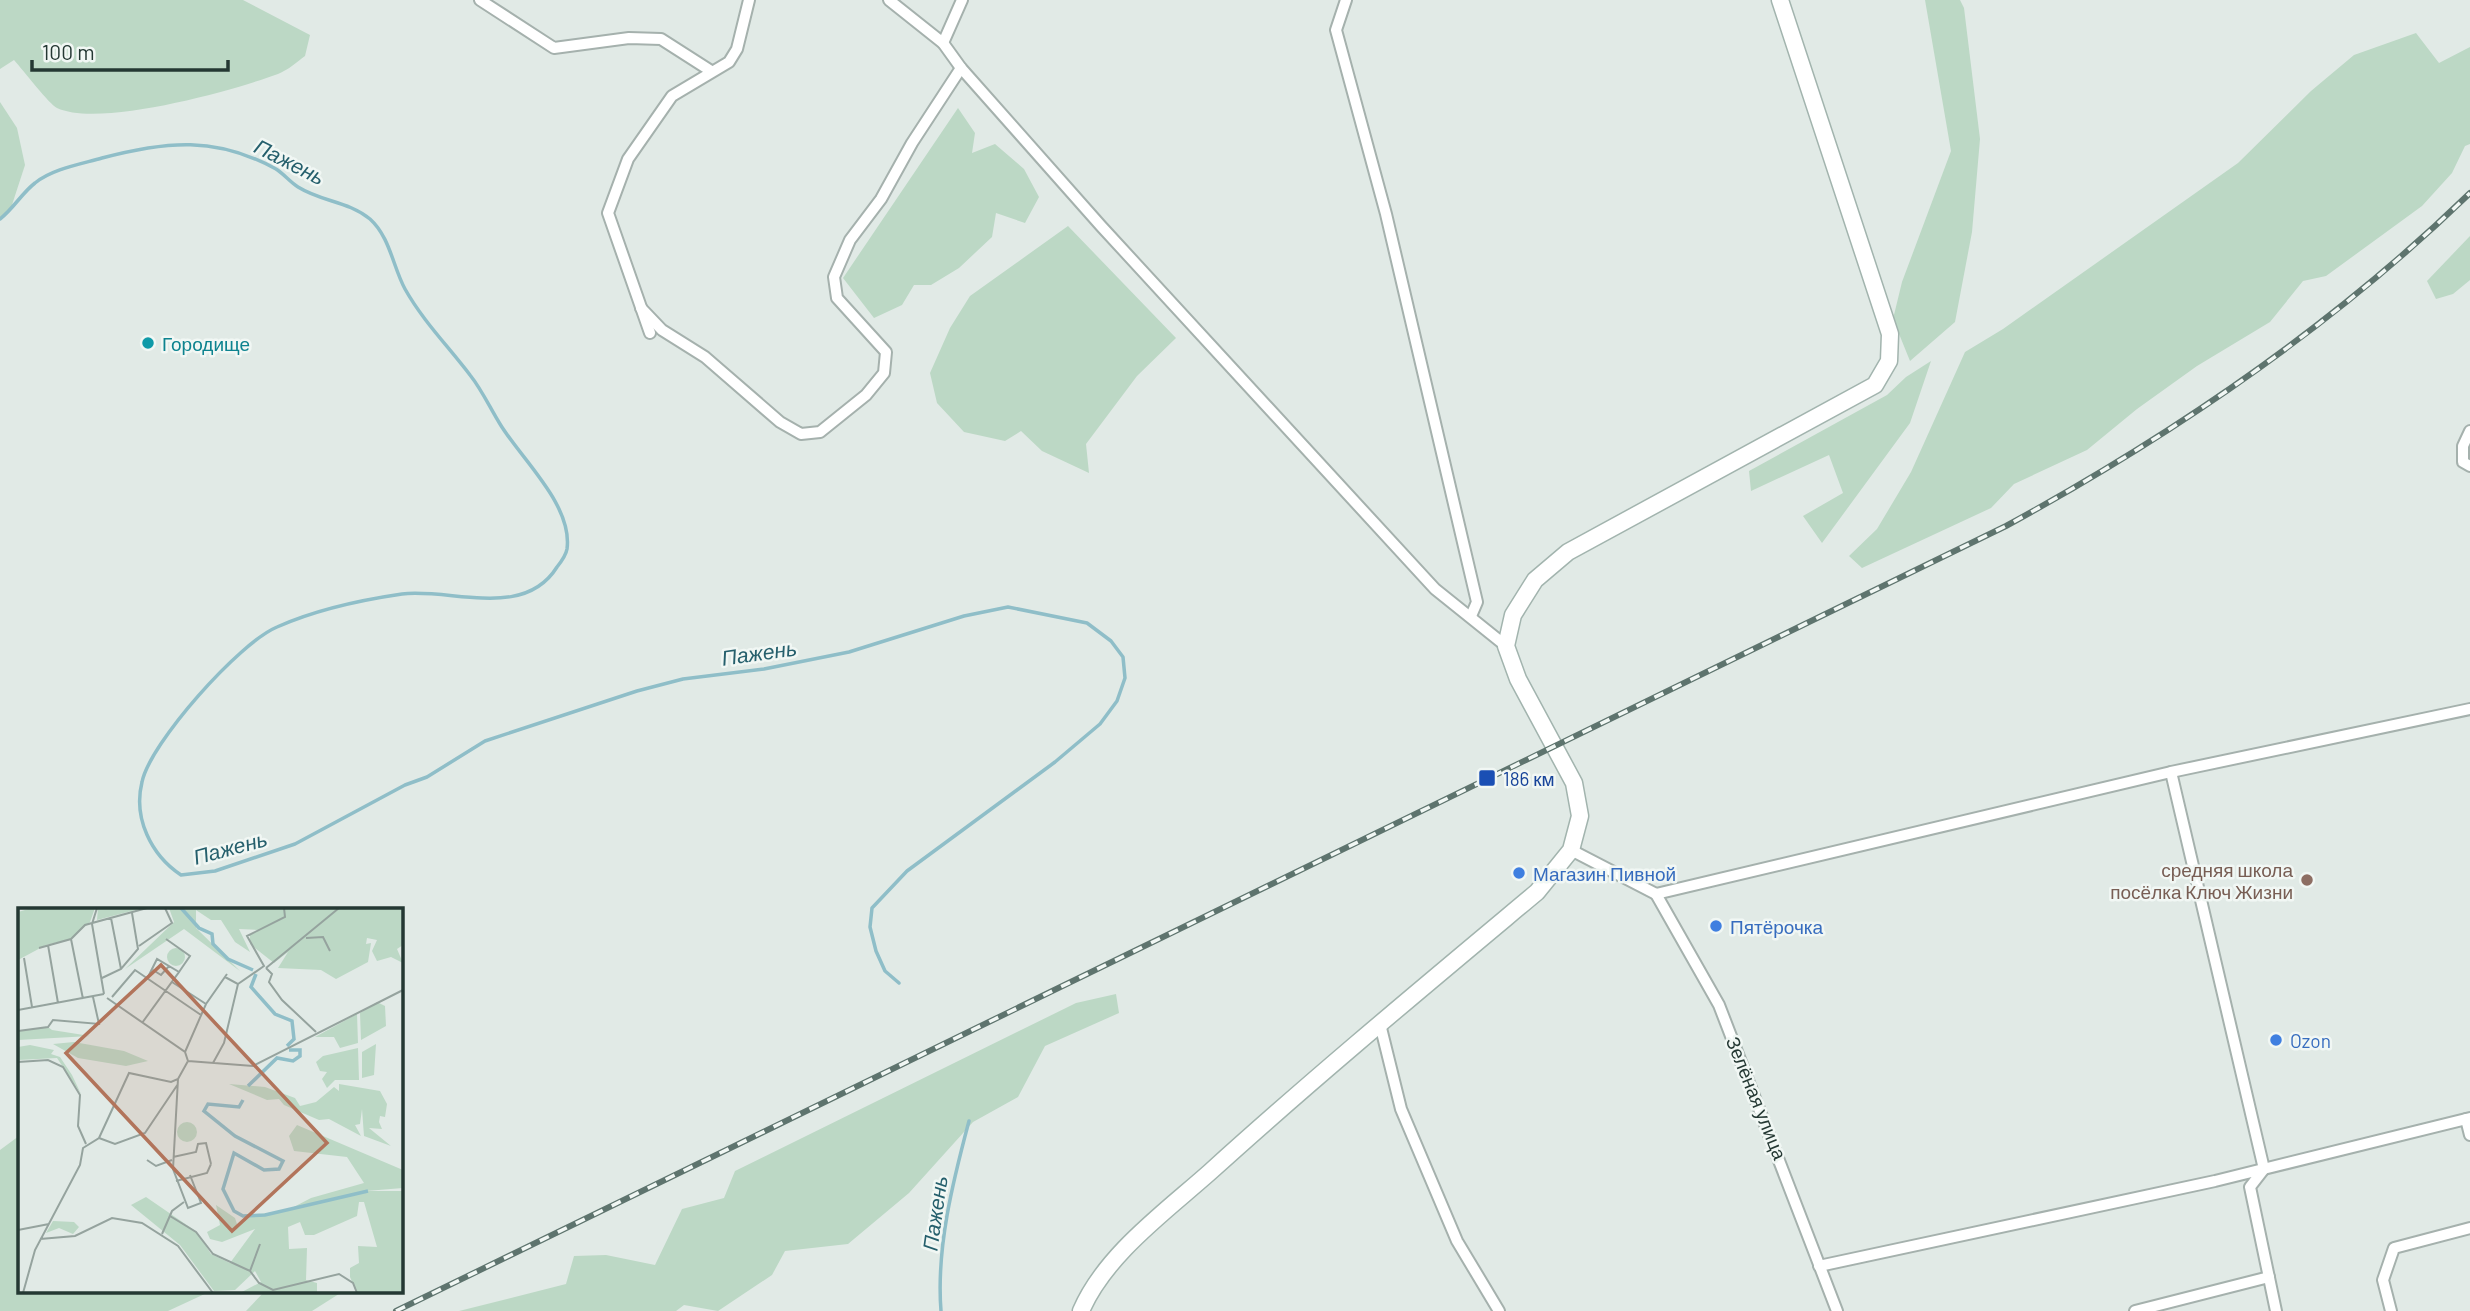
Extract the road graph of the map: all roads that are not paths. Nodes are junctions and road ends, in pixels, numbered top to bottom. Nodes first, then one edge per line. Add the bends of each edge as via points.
1 (480, 0) edge
2 (749, 0) edge
3 (889, 0) edge
4 (962, 0) edge
5 (1346, 0) edge
6 (1780, 0) edge
7 (943, 43) junction
8 (961, 68) junction
9 (710, 71) junction
10 (641, 308) junction
11 (650, 333) dead end
12 (2470, 431) edge
13 (2470, 466) edge
14 (1471, 616) junction
15 (1507, 646) junction
16 (2470, 709) edge
17 (2171, 772) junction
18 (1571, 850) junction
19 (1656, 894) junction
20 (1380, 1024) junction
21 (2468, 1119) edge
22 (2470, 1135) edge
23 (2264, 1169) junction
24 (2470, 1228) edge
25 (1819, 1266) junction
26 (2269, 1278) junction
27 (1081, 1311) edge
28 (1499, 1311) edge
29 (1837, 1311) edge
30 (2135, 1311) edge
31 (2276, 1311) edge
32 (2391, 1311) edge

1 - 9 street via 554,48 629,38 661,39
2 - 9 street via 737,49 729,62
3 - 7 street
4 - 7 street
5 - 14 street via 1336,30 1386,214 1477,602
6 - 15 street via 1891,334 1889,361 1875,385 1568,552 1535,580 1513,615
7 - 8 street
8 - 10 street via 881,199 850,240 834,277 837,298 886,352 884,373 840,419 820,432 801,434 780,422 705,357 662,330
8 - 14 street via 1435,589
9 - 10 street via 672,96 628,159 608,213
10 - 11 street
12 - 13 street via 2463,446 2463,463
14 - 15 street
15 - 18 street via 1518,679 1574,783 1580,817
16 - 17 street
17 - 19 street
17 - 23 street
18 - 19 street
18 - 20 street via 1537,892
19 - 25 street, Зелёная улица via 1719,1005
20 - 27 street via 1116,1259
20 - 28 street via 1401,1109 1457,1241
21 - 22 street
21 - 23 street
23 - 25 street
23 - 26 street via 2250,1187
24 - 32 street via 2393,1248 2383,1280
25 - 29 street, Зелёная улица
26 - 30 street
26 - 31 street

